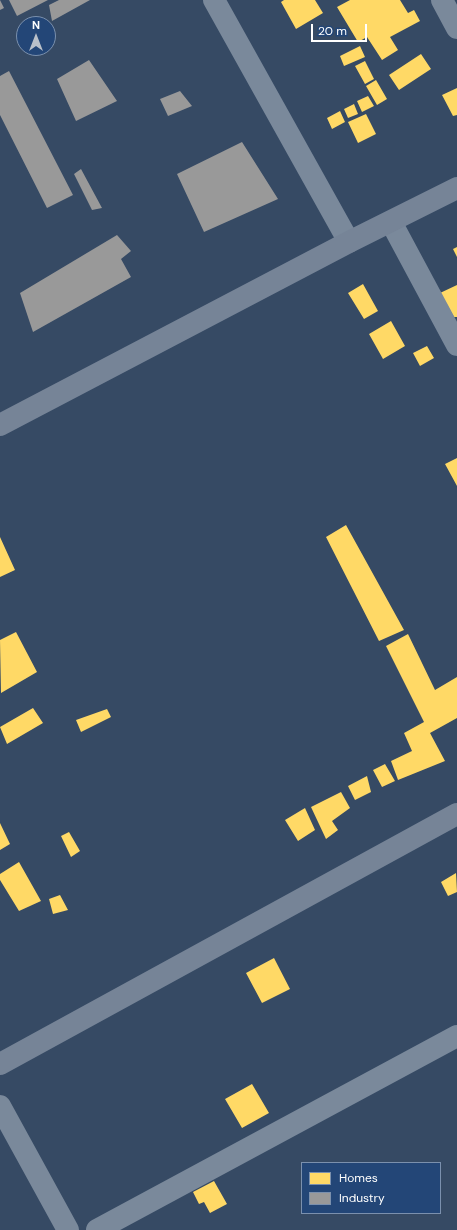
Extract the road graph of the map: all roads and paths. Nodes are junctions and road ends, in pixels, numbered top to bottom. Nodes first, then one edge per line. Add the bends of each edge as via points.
1 (214, 0) edge
2 (442, 0) edge
3 (457, 28) edge
4 (457, 188) edge
5 (391, 222) junction
6 (349, 242) junction
7 (457, 345) edge
8 (0, 425) edge
9 (457, 814) edge
10 (457, 1036) edge
11 (0, 1064) edge
12 (0, 1106) edge
13 (68, 1230) edge
14 (96, 1230) edge

1 - 6 street
2 - 3 street
4 - 5 street
5 - 6 street
5 - 7 street
6 - 8 street
9 - 11 street
10 - 14 street
12 - 13 street

